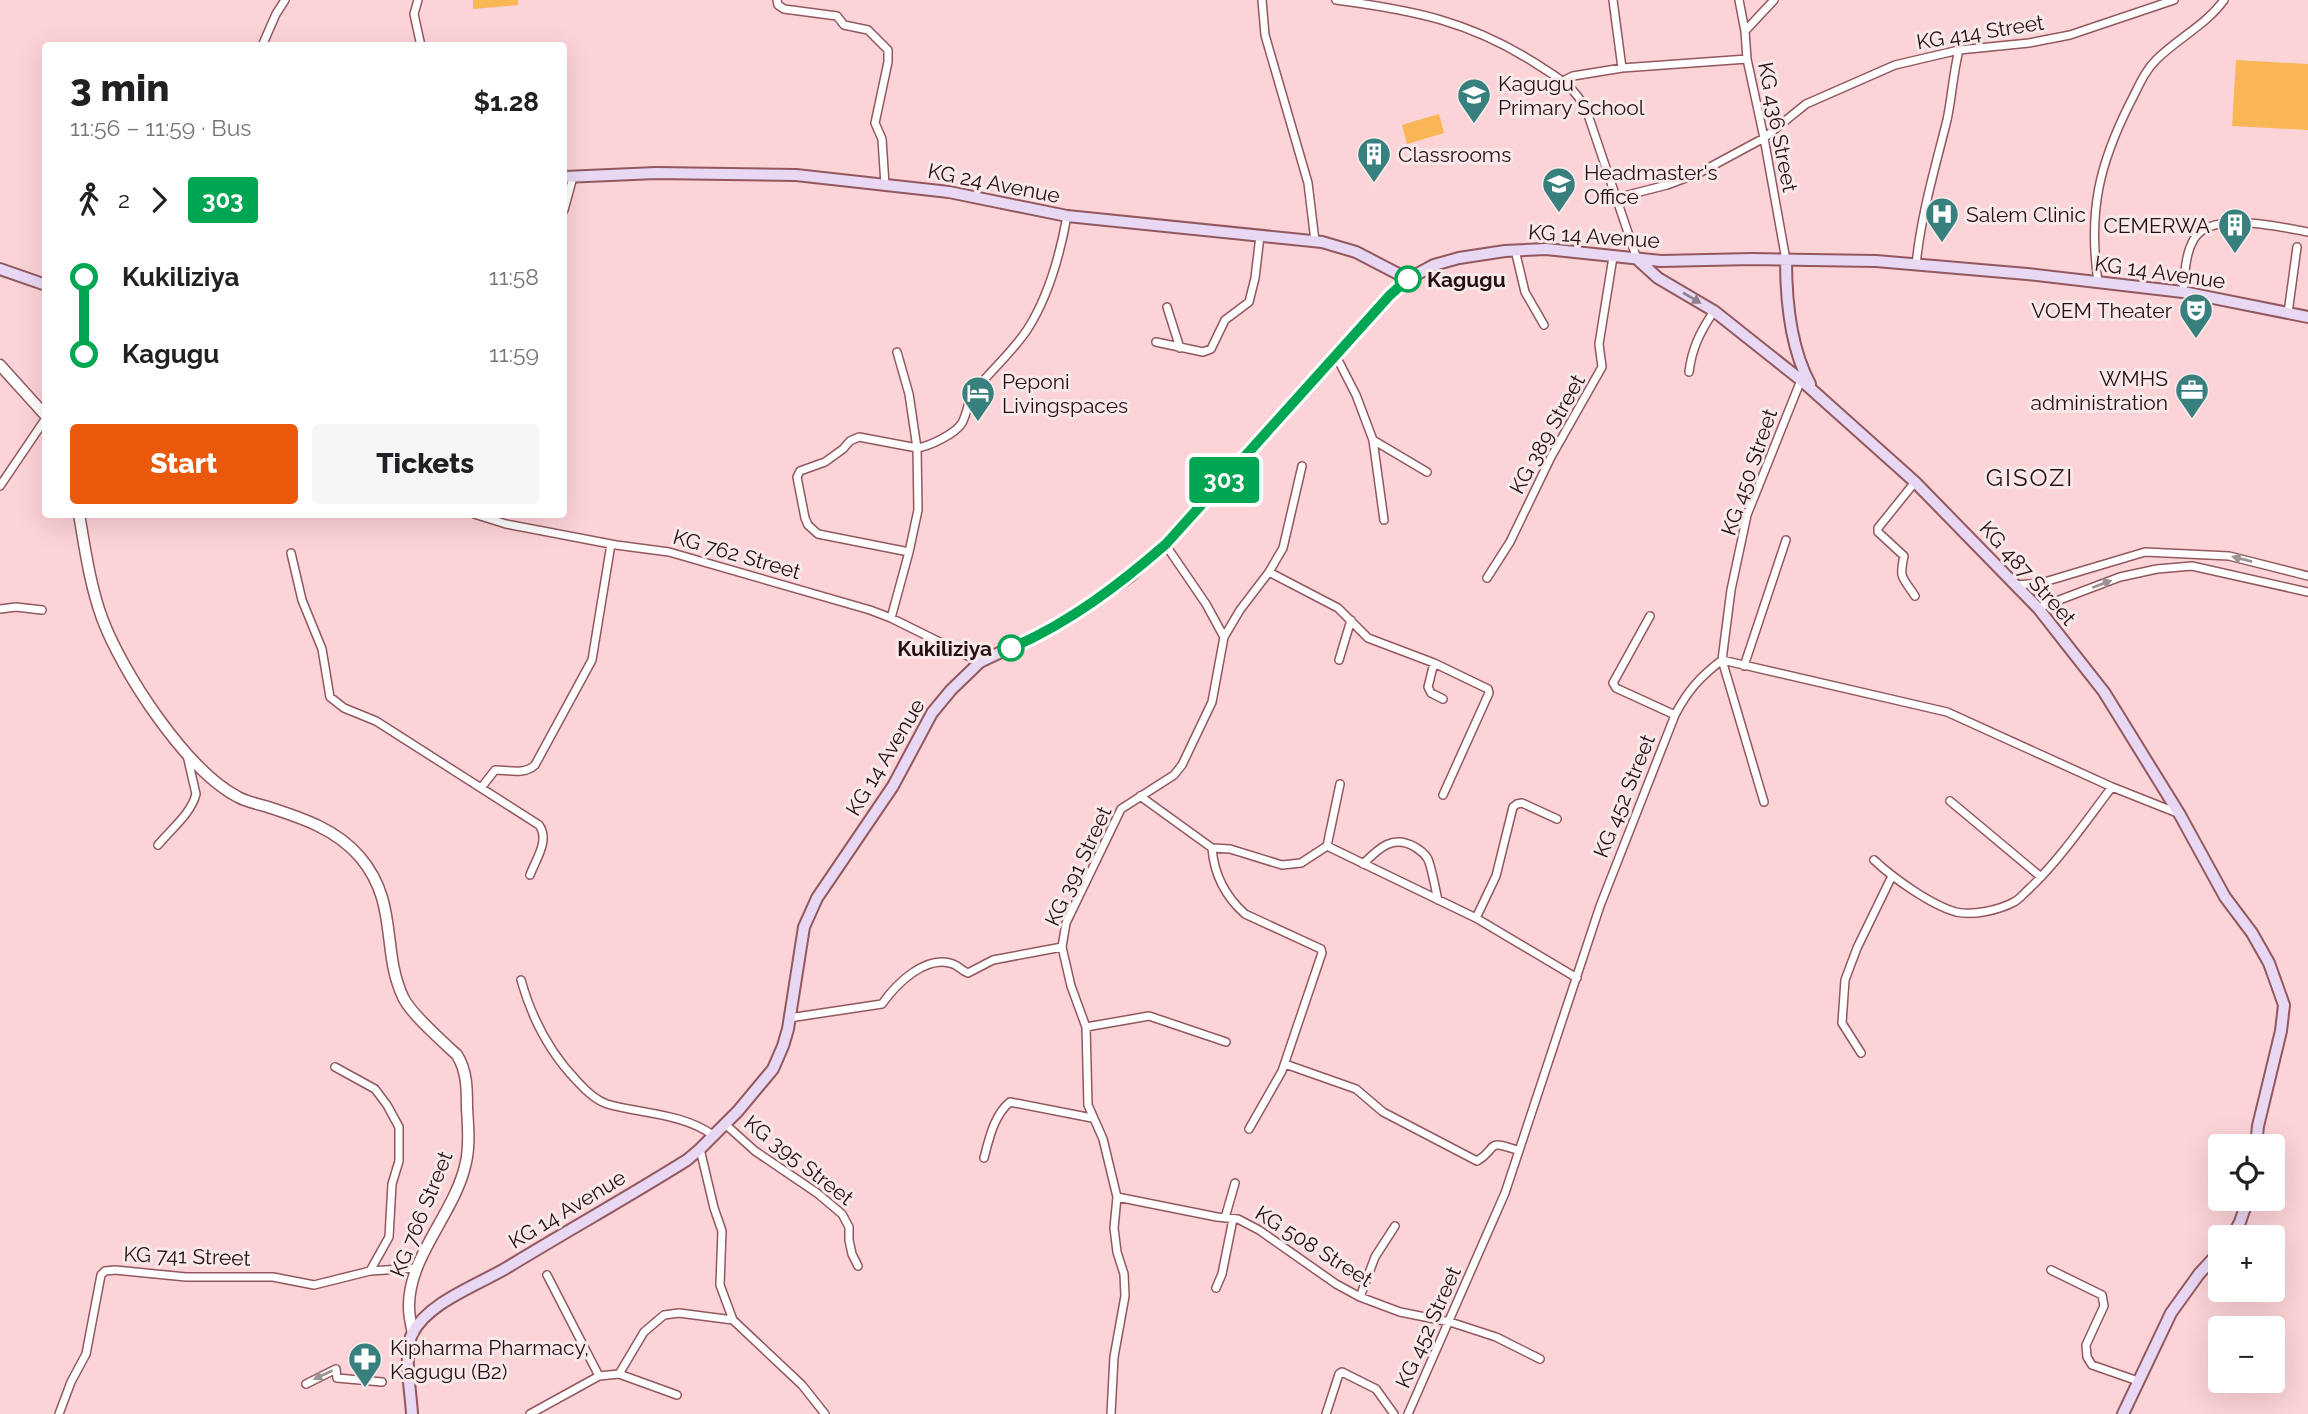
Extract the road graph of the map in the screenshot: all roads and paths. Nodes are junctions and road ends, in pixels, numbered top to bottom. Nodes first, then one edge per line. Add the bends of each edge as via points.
1 (285, 0) edge
2 (418, 0) edge
3 (777, 0) edge
4 (1262, 0) edge
5 (1336, 0) edge
6 (1613, 0) edge
7 (1739, 0) edge
8 (1774, 0) edge
9 (2174, 0) edge
10 (2224, 0) edge
11 (1745, 31) junction
12 (264, 42) edge
13 (420, 42) edge
14 (1959, 50) junction
15 (1747, 59) junction
16 (1622, 68) junction
17 (1563, 81) junction
18 (1764, 138) junction
19 (568, 177) edge
20 (886, 185) junction
21 (1616, 198) junction
22 (1067, 216) junction
23 (2308, 232) edge
24 (1260, 236) junction
25 (1315, 241) junction
26 (2297, 247) dead end
27 (1515, 250) junction
28 (1613, 257) junction
29 (1637, 259) junction
30 (1786, 260) junction
31 (1916, 265) junction
32 (0, 269) edge
33 (1408, 279) junction
34 (2098, 282) junction
35 (42, 284) edge
36 (2183, 292) junction
37 (1167, 307) dead end
38 (1714, 311) junction
39 (2288, 313) junction
40 (2308, 317) edge
41 (1544, 326) dead end
42 (1156, 342) dead end
43 (1180, 348) junction
44 (897, 352) dead end
45 (1336, 356) junction
46 (0, 365) edge
47 (1689, 372) dead end
48 (1801, 380) junction
49 (1815, 393) junction
50 (42, 412) edge
51 (42, 423) edge
52 (1373, 440) junction
53 (918, 448) junction
54 (1302, 466) dead end
55 (1427, 472) dead end
56 (1915, 482) junction
57 (0, 485) edge
58 (80, 518) edge
59 (497, 518) edge
60 (1384, 520) dead end
61 (1786, 540) dead end
62 (611, 544) junction
63 (1166, 544) junction
64 (909, 552) junction
65 (291, 553) dead end
66 (1269, 572) junction
67 (2308, 576) edge
68 (1487, 578) dead end
69 (2016, 584) junction
70 (2308, 592) edge
71 (1915, 596) dead end
72 (2038, 608) junction
73 (0, 609) edge
74 (42, 610) dead end
75 (1650, 616) dead end
76 (891, 618) junction
77 (1351, 620) junction
78 (1224, 637) junction
79 (1339, 660) dead end
80 (1722, 660) junction
81 (980, 662) junction
82 (1434, 663) junction
83 (1744, 666) junction
84 (1443, 699) dead end
85 (1675, 715) junction
86 (186, 752) junction
87 (1340, 784) dead end
88 (2112, 787) junction
89 (481, 788) junction
90 (1443, 795) dead end
91 (1140, 796) junction
92 (1951, 800) dead end
93 (1764, 802) dead end
94 (2180, 814) junction
95 (1557, 819) dead end
96 (158, 845) dead end
97 (1327, 846) junction
98 (1212, 848) junction
99 (1874, 860) dead end
100 (1363, 864) junction
101 (530, 875) dead end
102 (1892, 876) junction
103 (2041, 877) junction
104 (1437, 900) junction
105 (1476, 918) junction
106 (1062, 947) junction
107 (1577, 978) junction
108 (520, 979) dead end
109 (789, 1018) junction
110 (1086, 1027) junction
111 (1226, 1042) dead end
112 (1861, 1053) dead end
113 (1285, 1063) junction
114 (335, 1067) dead end
115 (1092, 1118) junction
116 (725, 1124) junction
117 (1249, 1129) dead end
118 (2257, 1134) edge
119 (713, 1135) junction
120 (700, 1149) junction
121 (1517, 1150) junction
122 (984, 1158) dead end
123 (1235, 1183) dead end
124 (1117, 1197) junction
125 (1229, 1218) junction
126 (1395, 1226) dead end
127 (2208, 1264) edge
128 (858, 1266) dead end
129 (416, 1268) junction
130 (2051, 1270) dead end
131 (370, 1271) junction
132 (547, 1275) dead end
133 (1216, 1288) dead end
134 (1360, 1297) junction
135 (733, 1320) junction
136 (1450, 1322) junction
137 (413, 1334) junction
138 (1540, 1359) dead end
139 (619, 1374) junction
140 (599, 1376) junction
141 (2138, 1381) junction
142 (382, 1382) dead end
143 (306, 1384) dead end
144 (677, 1395) dead end
145 (60, 1414) edge
146 (412, 1414) edge
147 (530, 1414) edge
148 (825, 1414) edge
149 (1111, 1414) edge
150 (1326, 1414) edge
151 (1394, 1414) edge
152 (1408, 1414) edge
153 (2123, 1414) edge

1 - 12 street
2 - 13 street via 414,14
3 - 20 street via 783,9 834,15 844,25 863,28 888,50 875,123 882,139
4 - 25 street via 1265,36 1308,183
5 - 17 street via 1412,11 1458,24 1512,48
6 - 16 street
7 - 11 street, KG 436 Street
8 - 11 street
9 - 14 street, KG 414 Street via 2070,35
10 - 34 street via 2155,61 2124,115 2097,190 2093,233
11 - 15 street, KG 436 Street
14 - 18 street, KG 414 Street via 1895,65 1806,104
14 - 31 street
15 - 16 street
15 - 18 street, KG 436 Street
16 - 17 street
17 - 21 street via 1586,109
18 - 21 street, KG 414 Street via 1699,173
18 - 30 street, KG 436 Street
19 - 20 main road, KG 24 Avenue via 796,175
20 - 22 main road, KG 24 Avenue via 949,192
21 - 29 street
22 - 24 main road, KG 24 Avenue
22 - 53 street via 1061,249 1029,327 975,385 962,423 940,440
23 - 36 street via 2243,223 2217,223 2202,229 2188,252
24 - 25 main road, KG 24 Avenue
24 - 43 street via 1249,302 1225,320 1210,349
25 - 33 main road, KG 24 Avenue via 1346,247
26 - 39 street
27 - 28 main road, KG 14 Avenue
27 - 33 main road, KG 14 Avenue via 1459,258
27 - 41 street via 1525,292
28 - 29 main road, KG 14 Avenue
28 - 68 street, KG 389 Street via 1599,344 1602,367
29 - 30 main road, KG 14 Avenue
29 -> 38 main road, KG 487 Street via 1658,278
30 - 31 main road, KG 14 Avenue
30 - 49 main road via 1786,297 1802,370
31 - 34 main road, KG 14 Avenue
32 - 35 main road
33 - 45 main road, KG 14 Avenue
34 - 36 main road, KG 14 Avenue
36 - 39 main road, KG 14 Avenue
37 - 43 street
38 - 47 street via 1699,333
38 - 48 main road, KG 487 Street
39 - 40 main road, KG 14 Avenue
42 - 43 street
44 - 53 street
45 - 52 street
45 - 63 main road, KG 14 Avenue
46 - 50 street
48 - 49 main road, KG 487 Street
48 - 80 street, KG 450 Street via 1747,515
49 - 56 main road, KG 487 Street
51 - 57 street
52 - 55 street
52 - 60 street
53 - 64 street via 918,510
53 - 64 street via 859,438 797,477 808,525 818,534
54 - 66 street via 1283,548
56 - 69 main road, KG 487 Street
56 - 71 street via 1878,532 1904,556 1900,574
58 - 86 street, KG 766 Street via 102,619 129,673
59 - 62 street, KG 762 Street
61 - 83 street
62 - 76 street, KG 762 Street via 669,552
62 - 89 street via 588,668 535,765 524,771 495,770
63 - 78 street
63 - 81 main road, KG 14 Avenue via 1130,576 1074,614
64 - 76 street
65 - 89 street via 302,600 322,649 330,697
66 - 77 street via 1338,608
66 - 78 street
67 -> 69 street via 2229,556 2145,552 2041,583
69 - 72 main road, KG 487 Street
72 -> 70 street via 2120,577 2192,566
72 - 94 main road, KG 487 Street via 2104,692
73 - 74 street
75 - 85 street via 1613,683
76 - 81 street, KG 762 Street
77 - 79 street
77 - 82 street via 1368,638
78 - 91 street, KG 391 Street via 1212,702 1182,765
80 - 83 street
80 - 85 street, KG 452 Street via 1688,691
80 - 93 street
81 - 109 main road, KG 14 Avenue via 932,713 893,786 817,898 804,927
82 - 84 street via 1427,687
82 - 90 street via 1489,693
83 - 88 street via 1947,712
85 - 107 street, KG 452 Street via 1600,906
86 - 96 street via 195,799
86 - 129 street, KG 766 Street via 218,785 239,798 312,822 360,857 385,907 402,996 461,1062 467,1090 466,1161 452,1202
87 - 97 street
88 - 94 street
88 - 103 street
89 - 101 street via 544,831
91 - 98 street
91 - 106 street, KG 391 Street via 1121,809 1066,923
92 - 103 street
94 - 118 main road, KG 487 Street via 2225,897 2269,963 2284,1004
95 - 105 street via 1522,803 1513,807 1496,876
97 - 98 street via 1301,863 1282,866 1230,849
97 - 100 street
98 - 113 street via 1216,873 1236,906 1322,950
99 - 102 street
100 - 104 street
100 - 104 street via 1378,849 1404,841 1429,860
102 - 103 street via 1930,900 1969,913 2016,901
102 - 112 street via 1845,980 1842,1023
104 - 105 street
105 - 107 street
106 - 109 street via 993,960 968,972 935,962 923,966 882,1004
106 - 110 street, KG 391 Street
107 - 121 street, KG 452 Street
108 - 119 street via 543,1038 589,1093 604,1103 684,1120
109 - 116 main road, KG 14 Avenue via 773,1069
110 - 111 street via 1149,1016
110 - 115 street, KG 391 Street
113 - 117 street
113 - 121 street via 1356,1089 1383,1112 1477,1161 1497,1143
114 - 131 street via 375,1088 399,1127 389,1237
115 - 122 street via 1010,1102 992,1129
115 - 124 street, KG 391 Street via 1103,1139
116 - 119 main road, KG 14 Avenue
116 - 128 street, KG 395 Street via 847,1219
119 - 120 main road, KG 14 Avenue
120 - 135 street via 722,1231 720,1284
120 - 137 main road, KG 14 Avenue via 448,1300
121 - 136 street, KG 452 Street
123 - 125 street
124 - 125 street, KG 508 Street
124 - 149 street, KG 391 Street via 1114,1228 1125,1296 1114,1357
125 - 133 street
125 - 134 street, KG 508 Street via 1259,1230
126 - 134 street via 1374,1257
127 - 141 main road via 2171,1313
129 - 131 street, KG 741 Street
129 - 137 street, KG 766 Street via 409,1307
130 - 141 street via 2102,1295 2104,1306 2086,1345 2092,1365
131 - 145 street, KG 741 Street via 314,1285 273,1277 104,1271 86,1354
132 - 140 street
134 - 136 street, KG 508 Street via 1400,1312
135 - 139 street via 664,1315 644,1332
135 - 148 street via 802,1385
136 - 138 street, KG 508 Street via 1496,1337
136 - 152 street, KG 452 Street
137 - 146 main road via 408,1358
139 - 140 street
139 - 144 street
140 - 147 street
141 - 153 main road
142 -> 143 street via 337,1378 336,1369
150 - 151 street via 1342,1373 1376,1389

